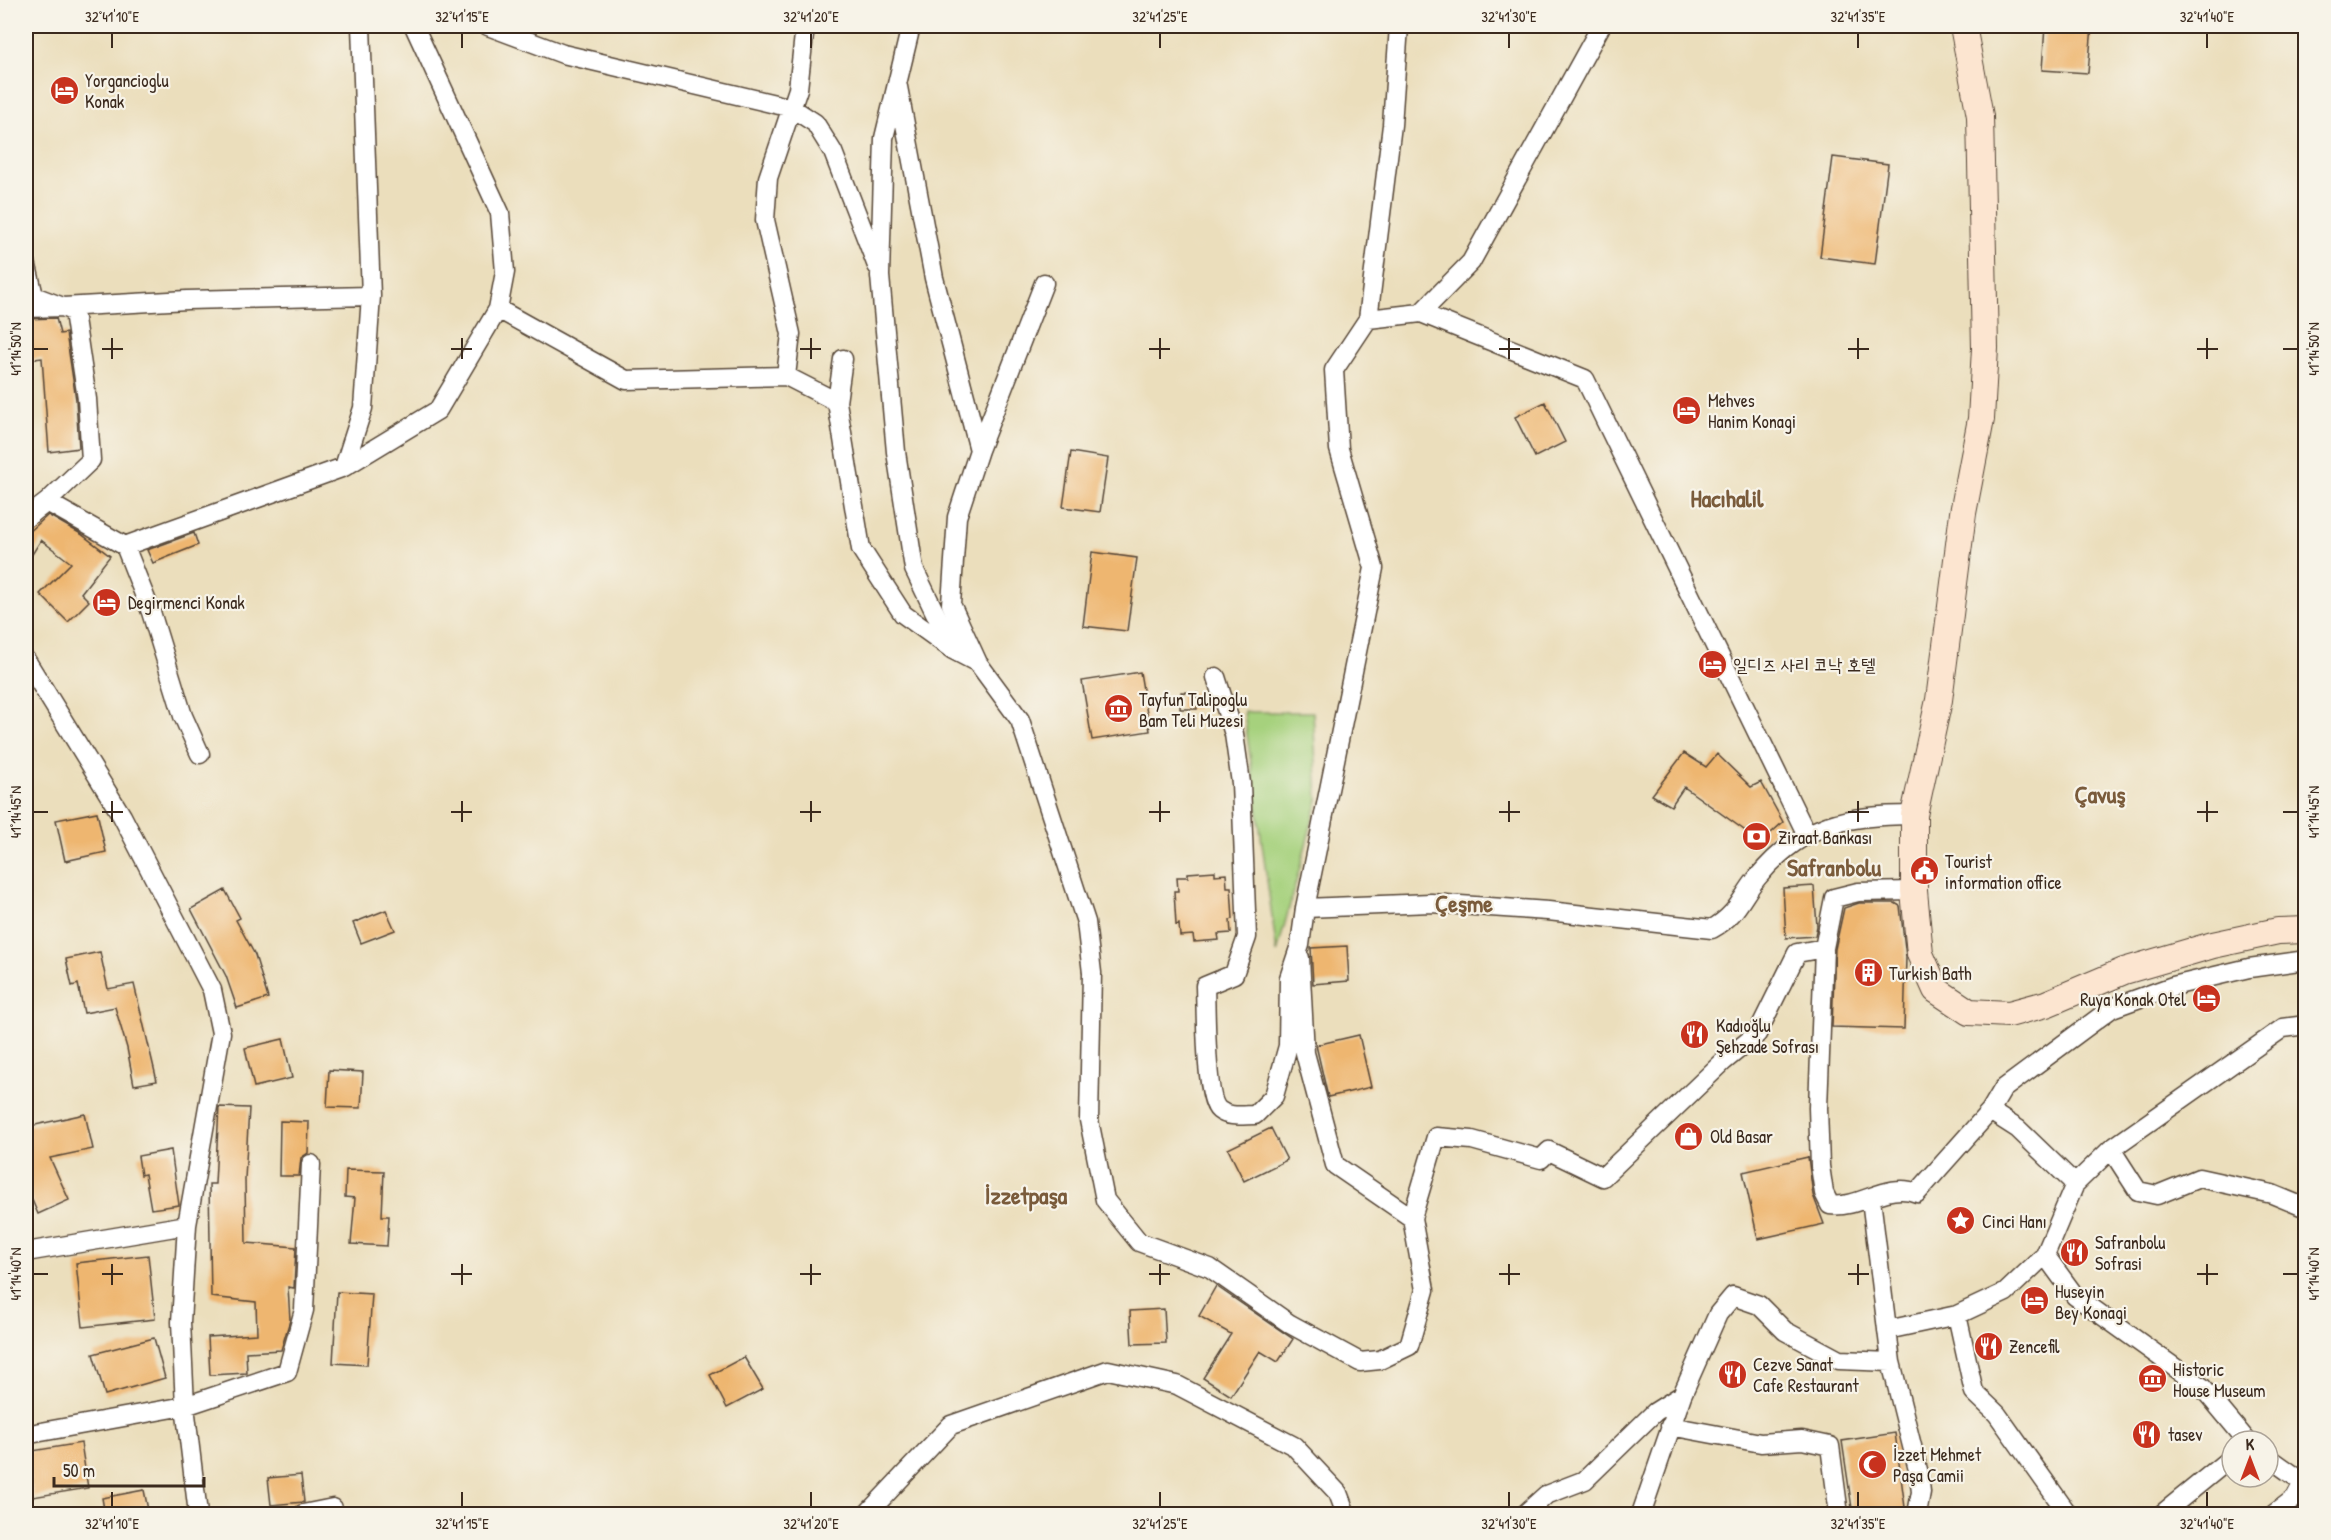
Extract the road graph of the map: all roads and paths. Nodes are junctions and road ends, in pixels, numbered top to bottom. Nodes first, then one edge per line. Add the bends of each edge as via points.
1 (361, 26) edge
2 (414, 26) edge
3 (488, 26) edge
4 (805, 26) edge
5 (911, 26) edge
6 (1399, 26) edge
7 (1601, 26) edge
8 (1963, 26) edge
9 (896, 79) junction
10 (792, 108) junction
11 (26, 262) edge
12 (880, 276) junction
13 (1044, 283) dead end
14 (371, 296) junction
15 (63, 307) junction
16 (26, 308) edge
17 (498, 309) junction
18 (1421, 313) junction
19 (1368, 319) junction
20 (843, 359) dead end
21 (786, 376) junction
22 (837, 402) junction
23 (979, 450) junction
24 (344, 467) junction
25 (47, 502) junction
26 (26, 518) edge
27 (125, 546) junction
28 (953, 650) junction
29 (26, 660) edge
30 (978, 663) junction
31 (1216, 678) dead end
32 (200, 754) dead end
33 (1914, 815) junction
34 (1806, 833) junction
35 (1914, 891) junction
36 (1305, 908) junction
37 (2306, 930) edge
38 (1300, 945) junction
39 (1824, 948) junction
40 (2306, 960) edge
41 (2306, 1025) edge
42 (1990, 1110) junction
43 (2111, 1149) junction
44 (311, 1164) dead end
45 (2076, 1184) junction
46 (1871, 1199) junction
47 (2306, 1208) edge
48 (1412, 1218) junction
49 (188, 1225) junction
50 (26, 1252) edge
51 (2045, 1255) junction
52 (1957, 1315) junction
53 (1887, 1330) junction
54 (1892, 1362) junction
55 (1682, 1395) junction
56 (185, 1406) junction
57 (1671, 1426) junction
58 (2237, 1429) edge
59 (26, 1432) edge
60 (2280, 1465) edge
61 (2220, 1467) edge
62 (2304, 1480) edge
63 (333, 1508) dead end
64 (198, 1515) edge
65 (303, 1515) edge
66 (867, 1515) edge
67 (1346, 1515) edge
68 (1525, 1515) edge
69 (1641, 1515) edge
70 (1835, 1515) edge
71 (1917, 1515) edge
72 (2068, 1515) edge
73 (2162, 1515) edge
74 (2274, 1515) edge

1 - 14 street
2 - 17 street via 500,213 504,272
3 - 10 street via 563,54
4 - 10 street
5 - 9 street
6 - 19 street via 1392,125
7 - 18 street via 1471,262
8 - 33 main road via 1980,116 1985,348 1982,407 1963,513 1939,700
9 - 12 street via 884,138
9 - 23 street via 934,278
10 - 12 street via 815,123 833,152
10 - 21 street via 768,177 765,220 791,334
11 - 15 street via 34,296
12 - 28 street via 896,452 914,569
13 - 23 street
14 - 15 street
14 - 24 street via 363,408
15 - 16 street
15 - 25 street via 74,312 91,460
17 - 21 street via 626,380
17 - 24 street via 438,410
18 - 19 street
18 - 34 street via 1585,379
19 - 36 street via 1334,370 1339,449 1374,568
20 - 22 street
21 - 22 street
22 - 28 street via 861,549 903,614
23 - 30 street via 957,517 951,604
24 - 27 street
25 - 26 street
25 - 27 street
27 - 32 street via 151,612 183,716
28 - 30 street
29 - 49 street via 122,816 212,990 221,1033
30 - 48 street via 1020,720 1086,922 1092,973 1089,1120 1105,1200 1139,1242 1210,1268 1290,1324 1360,1362 1380,1360 1409,1346 1425,1290
31 - 38 street via 1234,734 1241,783 1247,937 1234,974 1205,986 1210,1092 1217,1109 1228,1116 1255,1115 1274,1096 1288,1046 1289,978
33 - 34 street via 1833,823
33 - 35 main road
34 - 36 street via 1781,851 1756,879 1729,920 1712,929 1431,903
35 - 37 main road via 1920,954 1936,990 1969,1012 2009,1014 2046,1004 2124,971 2213,945 2278,931
35 - 39 street via 1858,892 1834,898
36 - 38 street
38 - 48 street via 1305,1053 1335,1166
39 - 46 street via 1818,1108 1824,1193 1830,1205 1843,1207
39 - 48 street via 1797,953 1757,1034 1724,1060 1603,1177 1549,1151 1541,1159 1472,1140 1436,1137
40 - 42 street via 2249,968 2173,986 2112,1008 2003,1089
41 - 43 street via 2283,1028
42 - 45 street via 2018,1129
42 - 46 street via 1917,1193 1896,1190
43 - 45 street
43 - 47 street via 2138,1191 2157,1196 2199,1178 2272,1194
44 - 56 street via 304,1310 286,1372
45 - 51 street
46 - 53 street
49 - 50 street
49 - 56 street via 181,1322
51 - 52 street via 2006,1292
51 - 58 street via 2075,1296 2202,1387
52 - 53 street
52 - 72 street via 1974,1392 1996,1414
53 - 54 street
54 - 55 street via 1839,1360 1785,1331 1759,1305 1733,1296 1718,1314
54 - 71 street via 1919,1474
55 - 57 street
55 - 68 street via 1655,1412 1585,1480 1546,1495
56 - 59 street
56 - 64 street
57 - 69 street
57 - 70 street via 1761,1443 1802,1440 1830,1446 1838,1507
60 - 62 street
61 - 73 street
62 - 74 street via 2295,1498
63 - 65 street
66 - 67 street via 951,1425 1108,1370 1177,1385 1294,1446 1338,1493

